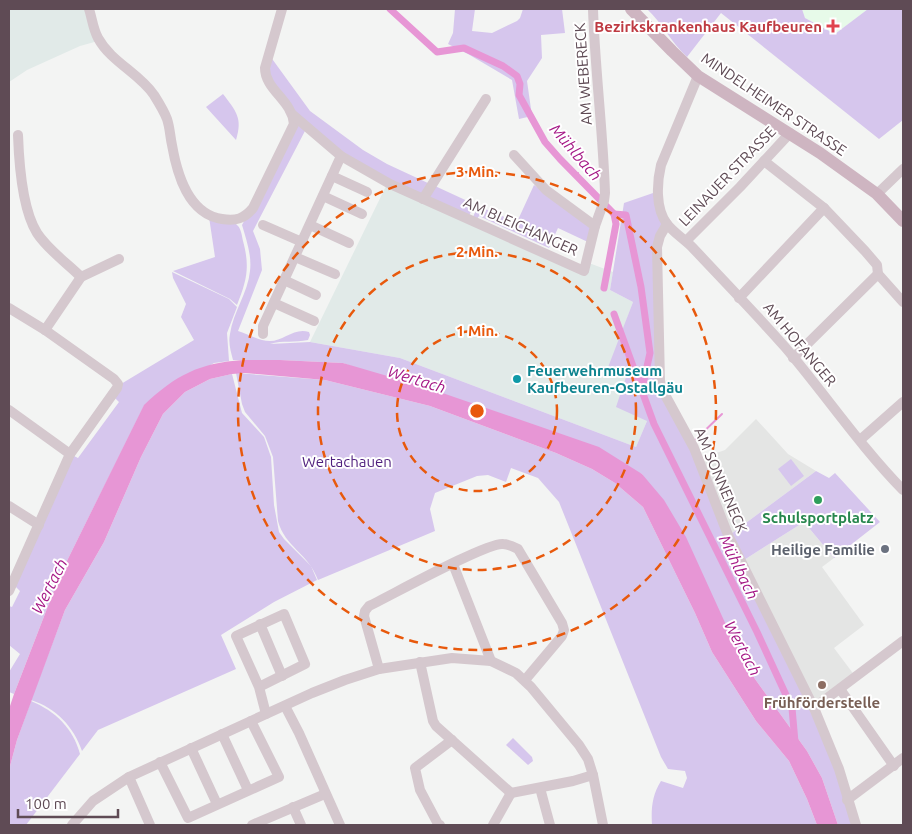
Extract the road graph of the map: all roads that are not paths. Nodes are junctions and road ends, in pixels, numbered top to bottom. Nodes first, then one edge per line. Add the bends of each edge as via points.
1 (89, 9) edge
2 (282, 9) edge
3 (593, 9) edge
4 (631, 9) edge
5 (698, 76) junction
6 (486, 99) dead end
7 (293, 115) junction
8 (790, 133) junction
9 (18, 135) dead end
10 (514, 155) dead end
11 (341, 156) junction
12 (764, 161) junction
13 (903, 169) edge
14 (332, 176) junction
15 (368, 192) dead end
16 (877, 194) junction
17 (323, 196) junction
18 (423, 198) junction
19 (824, 208) junction
20 (362, 214) dead end
21 (903, 221) edge
22 (667, 224) junction
23 (263, 225) dead end
24 (310, 225) junction
25 (595, 226) junction
26 (686, 241) junction
27 (302, 242) junction
28 (349, 243) dead end
29 (295, 257) junction
30 (119, 258) dead end
31 (584, 271) joint
32 (335, 274) dead end
33 (878, 274) junction
34 (81, 277) junction
35 (284, 280) junction
36 (316, 295) dead end
37 (739, 298) junction
38 (903, 302) edge
39 (274, 303) junction
40 (9, 308) edge
41 (314, 322) dead end
42 (45, 330) junction
43 (263, 334) dead end
44 (794, 358) junction
45 (903, 402) edge
46 (9, 410) edge
47 (860, 440) junction
48 (70, 454) junction
49 (903, 490) edge
50 (9, 506) edge
51 (39, 525) junction
52 (453, 564) junction
53 (9, 590) edge
54 (260, 624) junction
55 (903, 641) edge
56 (491, 661) junction
57 (420, 662) junction
58 (379, 669) junction
59 (282, 676) junction
60 (524, 680) junction
61 (259, 687) junction
62 (840, 689) junction
63 (285, 706) junction
64 (814, 708) junction
65 (266, 714) junction
66 (252, 721) junction
67 (222, 734) junction
68 (452, 740) junction
69 (192, 748) junction
70 (903, 758) edge
71 (160, 762) junction
72 (894, 766) junction
73 (593, 775) junction
74 (129, 777) junction
75 (540, 788) junction
76 (248, 790) junction
77 (510, 793) junction
78 (325, 794) junction
79 (847, 800) junction
80 (217, 804) junction
81 (293, 807) junction
82 (259, 824) edge
83 (72, 825) edge
84 (150, 825) edge
85 (300, 825) edge
86 (340, 825) edge
87 (440, 825) edge
88 (493, 825) edge
89 (550, 825) edge
90 (603, 825) edge
91 (856, 825) edge

1 - 7 street via 97,37 105,48 139,79 163,110 180,178 186,192 207,214 218,219 239,220 248,214 294,124
2 - 7 street, AM BLEICHANGER via 265,74
3 - 25 street, AM WEBERECK via 605,193
4 - 5 main road, MINDELHEIMER STRASSE
5 - 8 main road, MINDELHEIMER STRASSE
5 - 22 street via 661,165 658,191
6 - 18 street
7 - 11 street, AM BLEICHANGER
8 - 12 street, LEINAUER STRASSE
8 - 16 main road, MINDELHEIMER STRASSE
9 - 34 street via 22,185 32,223 44,241
10 - 25 street via 546,190
11 - 14 street
11 - 18 street, AM BLEICHANGER via 390,184
12 - 19 street
12 - 26 street, LEINAUER STRASSE
13 - 16 street
14 - 15 street
14 - 17 street
16 - 21 main road, MINDELHEIMER STRASSE
17 - 20 street
17 - 24 street
18 - 31 street, AM BLEICHANGER
19 - 33 street via 877,265
19 - 37 street
22 - 26 street, AM HOFANGER
22 - 64 street, AM SONNENECK via 657,247 660,382 694,448 728,535
23 - 27 street
24 - 27 street
24 - 28 street
25 - 31 street, AM WEBERECK
26 - 37 street, AM HOFANGER
27 - 29 street
29 - 32 street
29 - 35 street
30 - 34 street
33 - 38 street
33 - 44 street
34 - 42 street
35 - 36 street
35 - 39 street
37 - 44 street, AM HOFANGER
39 - 41 street
39 - 43 street via 263,326
40 - 42 street
42 - 48 street via 117,381 117,388
44 - 47 street, AM HOFANGER
45 - 47 street
46 - 48 street
47 - 49 street, AM HOFANGER
48 - 51 street
50 - 51 street
51 - 53 street
52 - 56 street
52 - 58 street via 369,606 365,611
52 - 60 street via 502,544 518,549 564,630
54 - 59 street
54 - 59 street via 284,614 305,664
54 - 61 street via 236,636
55 - 62 street
56 - 57 street via 452,658
56 - 60 street
57 - 58 street
57 - 68 street via 433,721
58 - 63 street via 339,682
59 - 61 street
60 - 73 street via 579,746
61 - 65 street
62 - 64 street
62 - 72 street
63 - 65 street
63 - 78 street
64 - 79 street, AM SONNENECK via 839,769
65 - 66 street
66 - 67 street
66 - 76 street via 278,777
67 - 69 street
67 - 76 street
68 - 77 street
68 - 87 street via 415,768 420,790
69 - 71 street
69 - 80 street
70 - 72 street
71 - 74 street
71 - 80 street via 188,818
72 - 79 street
73 - 75 street
73 - 90 street
74 - 83 street via 94,801
74 - 84 street
75 - 77 street
75 - 89 street
76 - 80 street
77 - 88 street
78 - 81 street
78 - 86 street
79 - 91 street, AM SONNENECK
81 - 82 street
81 - 85 street

